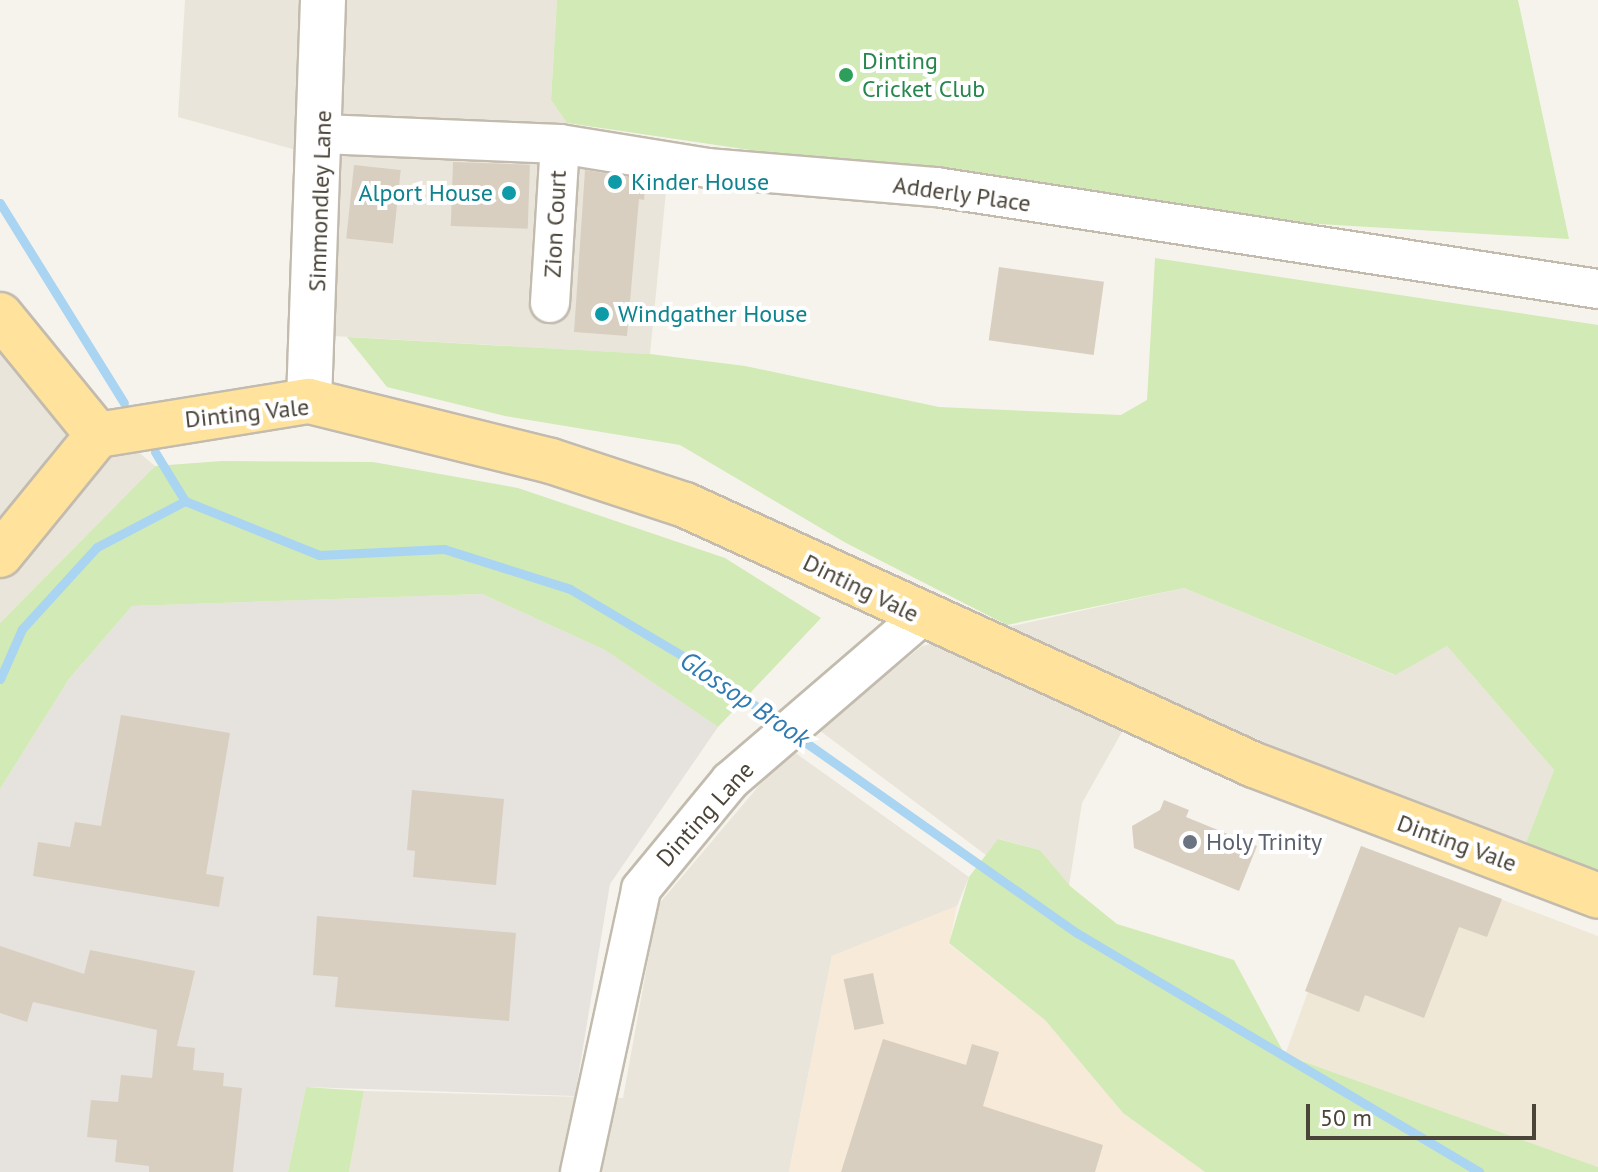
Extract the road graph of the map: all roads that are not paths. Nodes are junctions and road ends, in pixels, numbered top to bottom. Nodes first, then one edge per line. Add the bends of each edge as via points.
1 (323, 0) edge
2 (322, 134) junction
3 (560, 144) junction
4 (1598, 289) edge
5 (550, 303) dead end
6 (0, 315) edge
7 (309, 401) junction
8 (98, 435) junction
9 (0, 555) edge
10 (921, 617) junction
11 (1598, 896) edge
12 (580, 1172) edge

1 - 2 street, Simmondley Lane
2 - 3 street, Adderly Place
2 - 7 street, Simmondley Lane
3 - 4 street, Adderly Place via 708,168 936,187
3 - 5 street, Zion Court
6 - 8 main road
7 - 8 main road, Dinting Vale
7 - 10 main road, Dinting Vale via 551,461 685,505
8 - 9 main road
10 - 11 main road, Dinting Vale via 1254,765
10 - 12 street, Dinting Lane via 751,764 670,848 641,889

